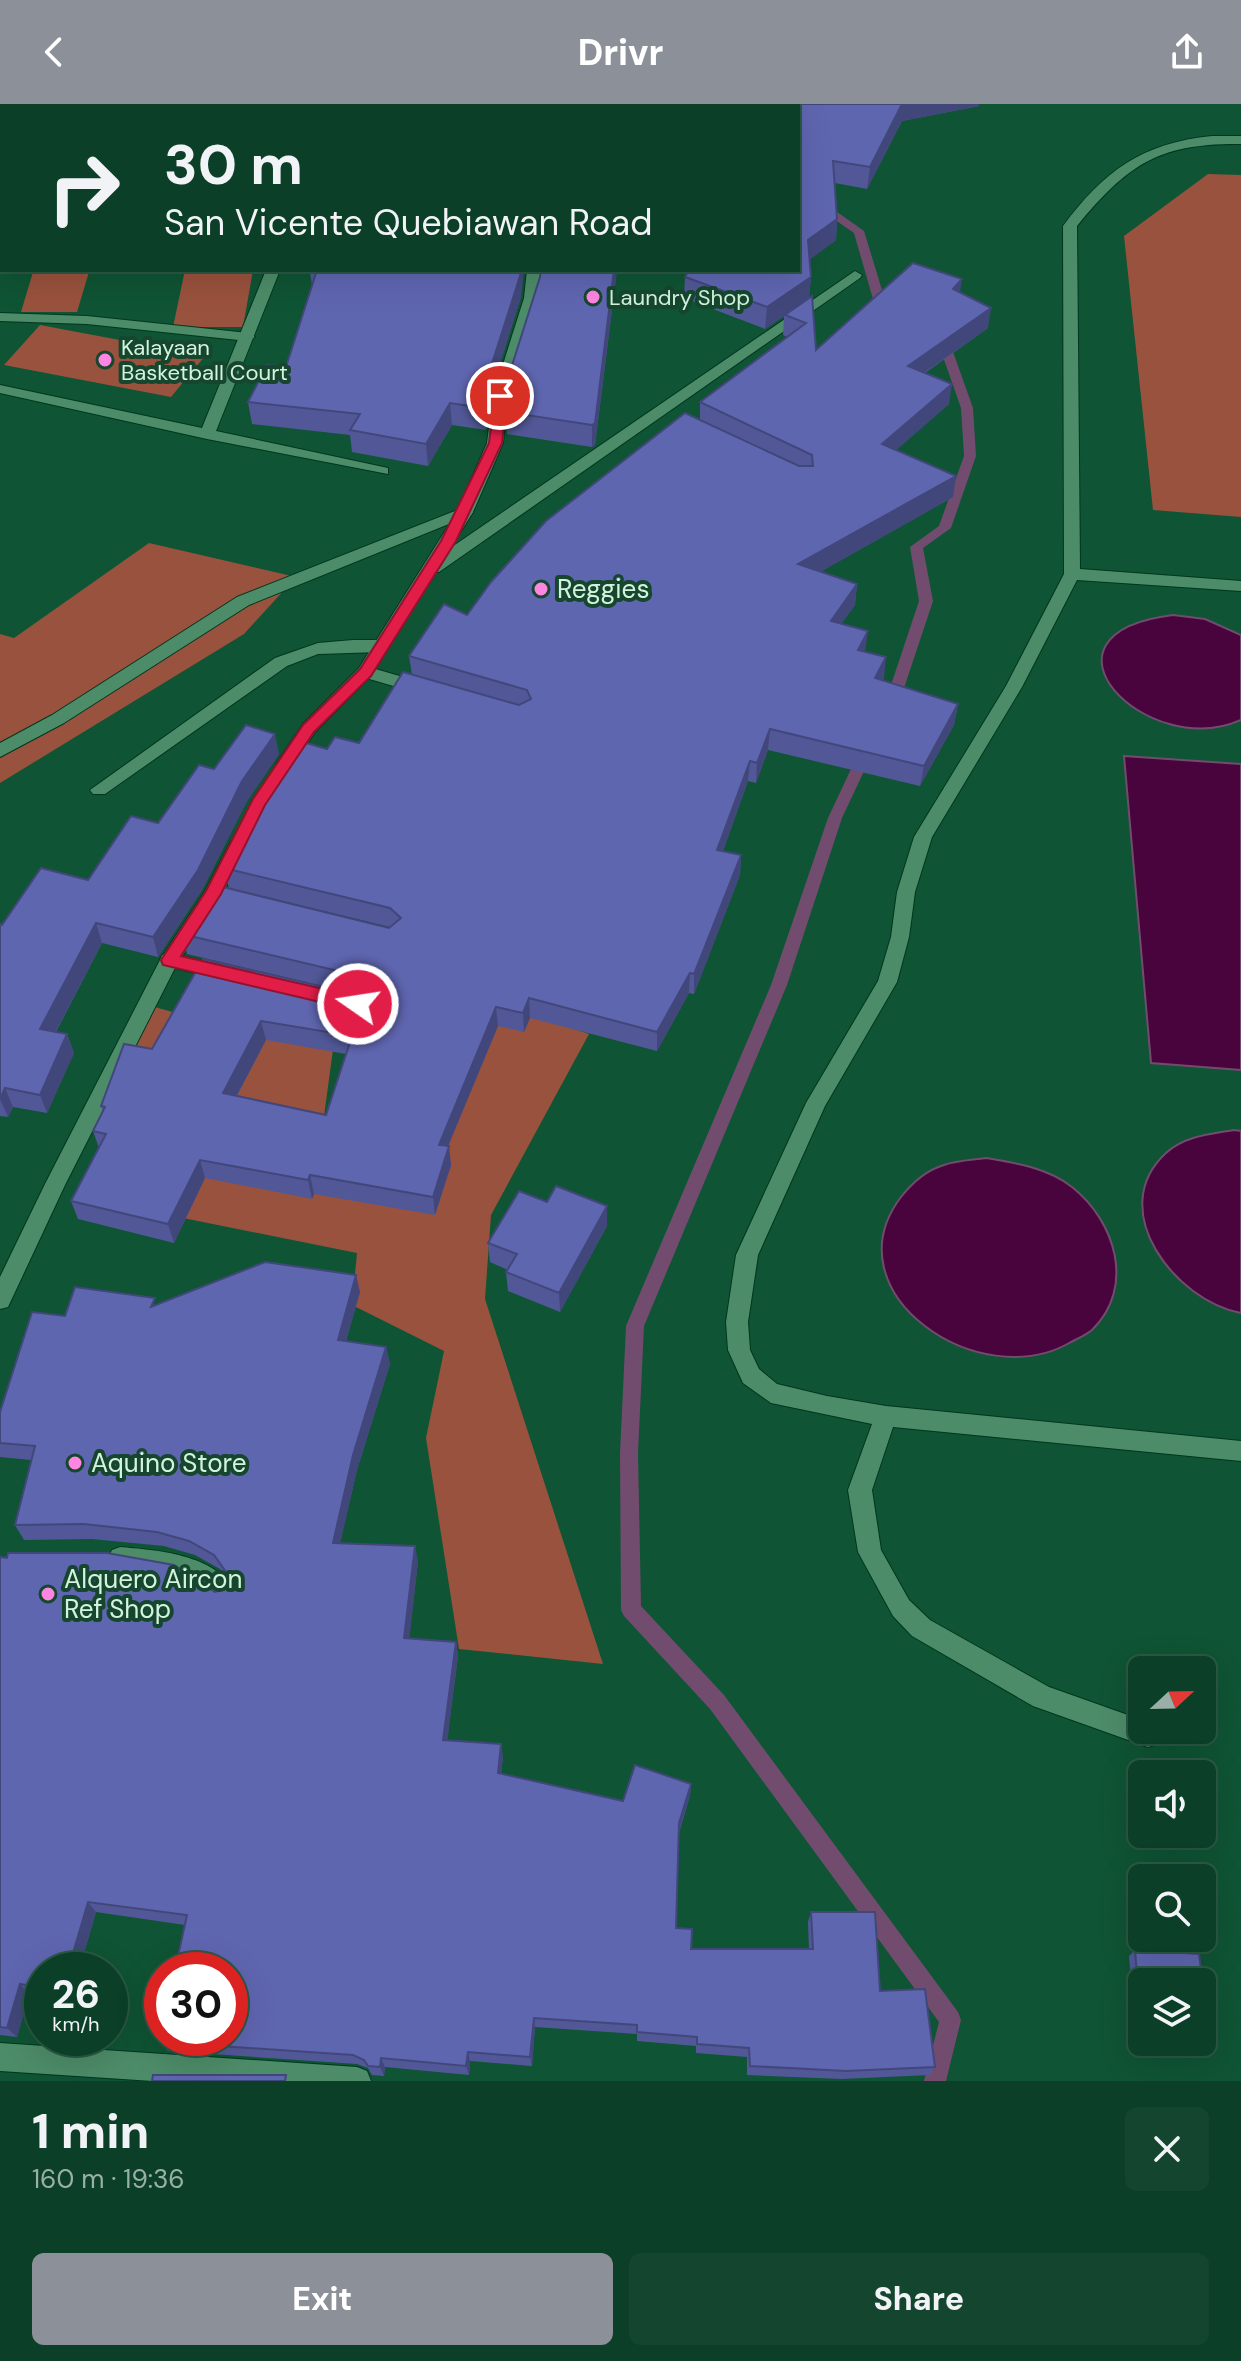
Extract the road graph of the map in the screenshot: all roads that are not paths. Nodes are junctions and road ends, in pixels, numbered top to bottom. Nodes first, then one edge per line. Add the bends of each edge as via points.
1 (1241, 140) edge
2 (272, 272) edge
3 (534, 272) edge
4 (855, 275) dead end
5 (0, 317) edge
6 (248, 337) junction
7 (0, 389) edge
8 (207, 435) junction
9 (383, 471) dead end
10 (465, 512) junction
11 (433, 568) junction
12 (1072, 574) junction
13 (1241, 586) edge
14 (380, 646) junction
15 (365, 672) junction
16 (444, 695) edge
17 (0, 751) edge
18 (275, 778) edge
19 (99, 790) dead end
20 (245, 829) edge
21 (169, 960) junction
22 (242, 977) edge
23 (0, 1300) edge
24 (886, 1416) junction
25 (1241, 1451) edge
26 (103, 1556) edge
27 (222, 1592) edge
28 (1128, 1728) edge
29 (0, 2057) edge
30 (357, 2081) edge

1 - 12 street via 1183,142 1150,151 1095,194 1070,226
2 - 6 street
3 - 10 street via 531,298 500,396 495,443
4 - 11 street via 665,416
5 - 6 street via 87,320
6 - 8 street
7 - 8 street
8 - 9 street
10 - 11 street
10 - 17 street via 243,601
11 - 14 street
12 - 13 street
12 - 24 street via 1014,687 923,837 887,982 816,1103 747,1255 737,1322 739,1350 751,1376 771,1393
14 - 15 street
14 - 19 street via 306,649
15 - 16 street
15 - 18 street via 309,728
20 - 21 street via 220,896
21 - 22 street
21 - 23 street
24 - 25 street
24 - 28 street via 860,1490 870,1552 901,1608 921,1628 1042,1697
26 - 27 street via 175,1563 206,1576
29 - 30 street

